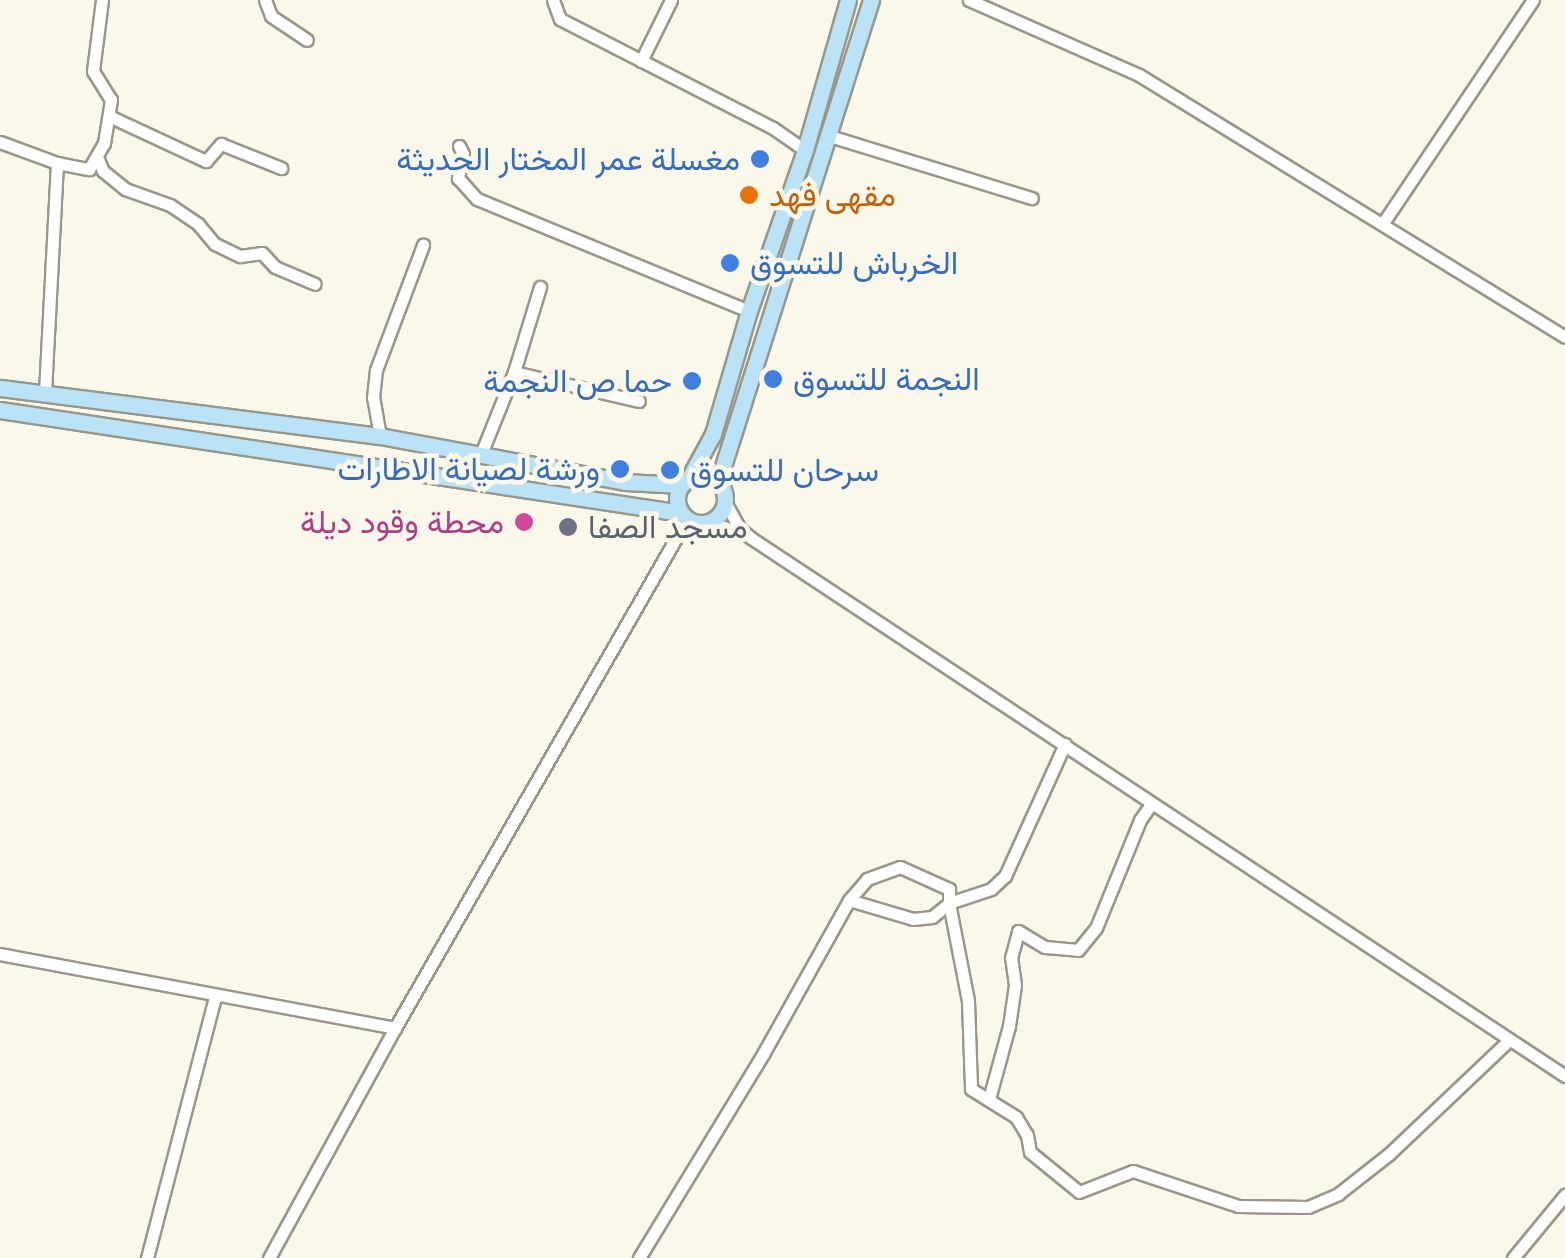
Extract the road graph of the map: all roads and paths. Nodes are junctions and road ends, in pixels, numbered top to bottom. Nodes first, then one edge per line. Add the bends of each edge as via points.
1 (102, 0) edge
2 (265, 0) edge
3 (553, 0) edge
4 (671, 0) edge
5 (848, 0) edge
6 (871, 0) edge
7 (968, 0) edge
8 (1533, 0) edge
9 (307, 40) dead end
10 (641, 61) junction
11 (111, 116) junction
12 (830, 136) junction
13 (0, 142) edge
14 (460, 146) dead end
15 (805, 150) junction
16 (97, 157) junction
17 (57, 163) junction
18 (281, 168) dead end
19 (1032, 198) dead end
20 (1383, 223) junction
21 (423, 245) dead end
22 (315, 284) dead end
23 (540, 287) dead end
24 (749, 311) junction
25 (1565, 337) edge
26 (514, 372) junction
27 (0, 388) edge
28 (44, 394) junction
29 (640, 400) dead end
30 (0, 410) edge
31 (380, 436) junction
32 (481, 454) junction
33 (685, 482) junction
34 (718, 482) junction
35 (725, 502) junction
36 (684, 516) junction
37 (709, 522) junction
38 (752, 538) junction
39 (1065, 744) junction
40 (1151, 804) junction
41 (849, 900) junction
42 (949, 903) junction
43 (0, 954) edge
44 (215, 996) junction
45 (395, 1028) junction
46 (1509, 1040) junction
47 (1565, 1076) edge
48 (989, 1098) junction
49 (1565, 1196) edge
50 (146, 1258) edge
51 (269, 1258) edge
52 (639, 1258) edge
53 (1513, 1258) edge

1 - 11 street via 93,71 111,100
2 - 9 street via 271,16
3 - 10 street via 560,19
4 - 10 street
5 - 15 main road
6 - 12 main road
7 - 20 street via 1139,75
8 - 20 street
10 - 15 street
11 - 16 street
11 - 18 street via 206,162 220,144
12 - 19 street
12 - 34 main road
13 - 17 street
14 - 24 street via 458,178 477,199
15 - 24 main road
16 - 17 street via 88,169
16 - 22 street via 103,172 125,189 170,206 215,244 240,256 262,253 274,267
17 - 28 street
20 - 25 street
21 - 31 street via 376,370
23 - 26 street
24 - 33 main road via 712,434
26 - 29 street
26 - 32 street
27 - 28 main road
28 - 31 main road
30 - 36 main road
31 - 32 main road
32 - 33 main road via 639,484
33 - 34 main road via 699,476
33 - 36 main road via 678,500
34 - 35 main road
35 - 37 main road
35 - 38 street
36 - 37 main road
36 - 45 street
37 - 38 street
38 - 39 street
39 - 40 street
39 - 42 street via 1005,876 990,889
40 - 46 street
40 - 48 street via 1096,928 1078,950 1045,948 1018,931 1009,1026
41 - 42 street via 914,918 932,917
41 - 42 street via 867,880 900,868 950,889
41 - 52 street
42 - 48 street via 968,1002 971,1089
43 - 44 street
44 - 45 street
44 - 50 street
45 - 51 street
46 - 47 street
46 - 48 street via 1389,1154 1338,1194 1308,1207 1238,1206 1134,1172 1079,1192 1030,1152 1016,1117
49 - 53 street

